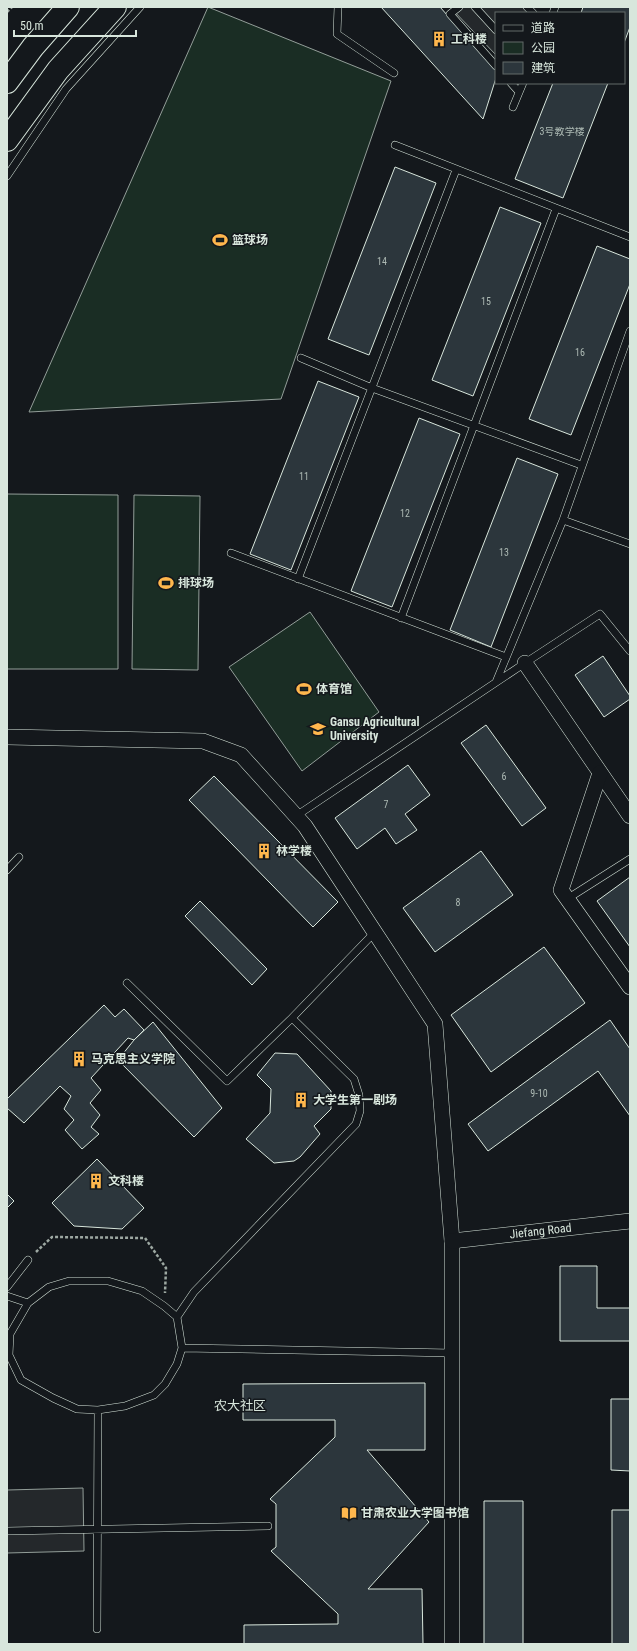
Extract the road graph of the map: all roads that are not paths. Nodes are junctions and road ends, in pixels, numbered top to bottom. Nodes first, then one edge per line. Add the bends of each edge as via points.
1 (68, 7) edge
2 (115, 7) edge
3 (140, 7) edge
4 (338, 7) edge
5 (459, 7) edge
6 (475, 7) edge
7 (495, 29) edge
8 (495, 65) edge
9 (394, 73) dead end
10 (7, 82) edge
11 (512, 84) edge
12 (523, 84) edge
13 (519, 92) junction
14 (513, 107) dead end
15 (7, 140) edge
16 (394, 145) dead end
17 (456, 170) junction
18 (7, 176) edge
19 (556, 209) junction
20 (630, 237) edge
21 (630, 331) edge
22 (301, 358) dead end
23 (372, 388) junction
24 (474, 425) junction
25 (581, 465) junction
26 (563, 520) junction
27 (630, 544) edge
28 (231, 553) dead end
29 (298, 579) junction
30 (401, 618) junction
31 (630, 651) edge
32 (506, 657) junction
33 (525, 663) junction
34 (496, 682) junction
35 (7, 737) edge
36 (600, 773) junction
37 (296, 816) junction
38 (630, 816) edge
39 (19, 857) dead end
40 (630, 858) edge
41 (7, 870) edge
42 (567, 899) junction
43 (375, 932) junction
44 (127, 982) dead end
45 (630, 987) edge
46 (292, 1018) junction
47 (630, 1222) edge
48 (452, 1241) junction
49 (28, 1260) road end
50 (7, 1287) edge
51 (7, 1296) edge
52 (28, 1303) junction
53 (177, 1317) junction
54 (182, 1348) junction
55 (452, 1352) junction
56 (8, 1356) edge
57 (98, 1410) junction
58 (268, 1526) dead end
59 (98, 1528) junction
60 (7, 1530) edge
61 (97, 1629) dead end
62 (452, 1644) edge

1 - 10 main road
2 - 15 main road via 58,70
3 - 18 lane via 66,88
4 - 9 lane via 337,34
5 - 8 lane via 450,14
6 - 7 lane
11 - 13 lane
12 - 13 lane
13 - 14 lane
16 - 17 lane
17 - 19 lane
17 - 23 lane
19 - 20 lane
19 - 24 lane
21 - 25 lane
22 - 23 lane
23 - 24 lane
23 - 29 lane
24 - 25 lane
24 - 30 lane
25 - 26 lane
26 - 27 lane
26 - 32 lane
28 - 29 lane
29 - 30 lane
30 - 32 lane
31 - 33 lane via 600,614
32 - 34 lane
33 - 34 lane
33 - 36 street
34 - 37 lane
35 - 37 street via 203,741 241,755
36 - 38 street
36 - 42 street via 561,890
37 - 43 street
39 - 41 lane
40 - 42 lane
42 - 45 street
43 - 46 lane
43 - 48 street via 435,1024
44 - 46 lane via 227,1081
46 - 53 lane via 354,1079 360,1111 356,1124 194,1292
47 - 48 street, Jiefang Road
48 - 55 street
49 - 50 lane
51 - 52 lane
52 - 53 lane via 49,1287 69,1281 108,1281 142,1292
52 - 56 lane via 10,1334
53 - 54 lane
54 - 55 lane
54 - 57 lane via 177,1364 165,1384 154,1395 126,1406
55 - 62 street
56 - 57 lane via 21,1380 77,1409
57 - 59 lane
58 - 59 lane
59 - 60 lane
59 - 61 lane

